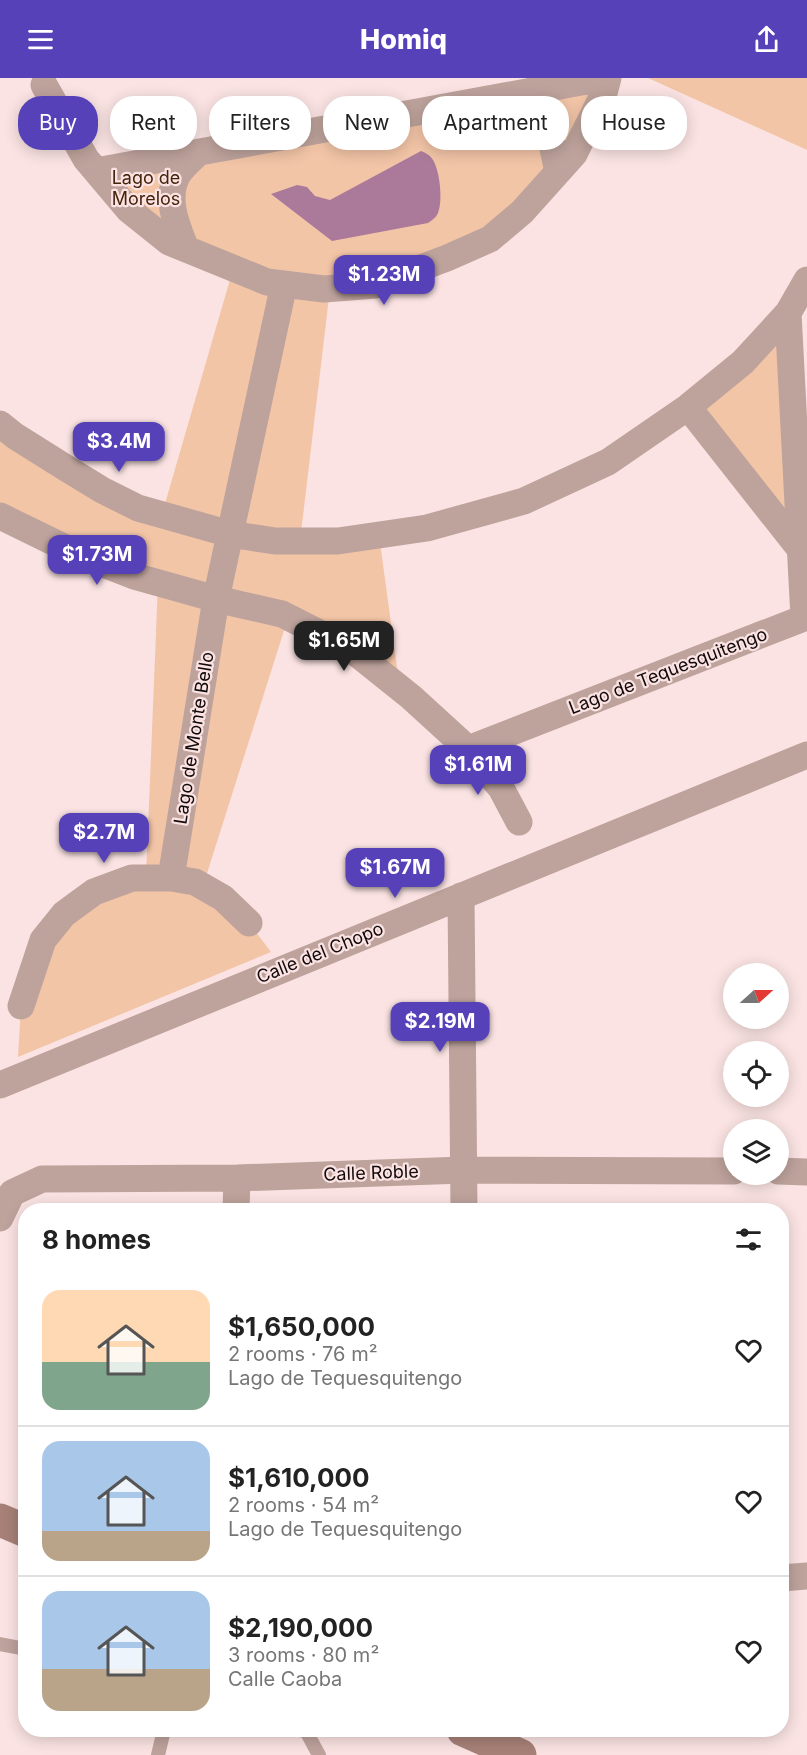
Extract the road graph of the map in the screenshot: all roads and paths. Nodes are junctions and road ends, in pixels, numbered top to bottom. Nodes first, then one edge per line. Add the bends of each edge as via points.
1 (603, 78) edge
2 (608, 78) edge
3 (44, 85) dead end
4 (510, 95) junction
5 (199, 152) junction
6 (96, 171) junction
7 (558, 172) junction
8 (186, 249) junction
9 (807, 280) edge
10 (284, 284) junction
11 (788, 313) junction
12 (688, 407) junction
13 (0, 424) edge
14 (0, 516) edge
15 (230, 534) junction
16 (800, 549) junction
17 (216, 599) junction
18 (468, 749) junction
19 (807, 755) edge
20 (519, 822) dead end
21 (171, 878) junction
22 (461, 896) junction
23 (249, 923) dead end
24 (21, 1006) dead end
25 (0, 1084) edge
26 (463, 1170) junction
27 (723, 1171) edge
28 (789, 1172) edge
29 (807, 1172) edge
30 (237, 1178) junction
31 (236, 1203) edge
32 (464, 1203) edge
33 (0, 1218) edge
34 (0, 1520) edge
35 (18, 1528) edge
36 (807, 1576) edge
37 (789, 1577) edge
38 (0, 1644) edge
39 (18, 1647) edge
40 (162, 1737) edge
41 (309, 1737) edge
42 (482, 1737) edge
43 (158, 1755) edge
44 (319, 1755) edge
45 (520, 1755) edge

1 - 4 street
2 - 7 street via 574,154
3 - 6 street
4 - 5 street
4 - 7 street via 543,120
5 - 6 street
5 - 8 street via 177,176 172,197 174,216
6 - 8 street via 129,210 169,242
7 - 10 street via 522,212 490,239 447,258 376,285 324,289
8 - 10 street via 267,282
9 - 11 street
10 - 15 street
11 - 12 street via 743,362
11 - 16 street, Lago de Tequesquitengo
12 - 15 street via 608,462 524,501 427,528 338,542 275,541
12 - 16 street
13 - 15 street via 102,490 138,508
14 - 17 street via 134,576
15 - 17 street, Lago de Monte Bello
16 - 18 street, Lago de Tequesquitengo via 804,618
17 - 18 street via 282,614 351,649
17 - 21 street, Lago de Monte Bello
18 - 20 street via 501,788
19 - 22 street, Calle del Chopo
21 - 23 street via 195,882 223,898
21 - 24 street via 132,878 94,892 64,914 44,940
22 - 25 street, Calle del Chopo
22 - 26 street
26 - 27 street, Calle Roble
26 - 30 street, Calle Roble
26 - 32 street
28 - 29 street
30 - 31 street
30 - 33 street, Calle Roble via 42,1179 12,1193
34 - 35 street
36 - 37 street
38 - 39 lane
40 - 43 lane
41 - 44 lane
42 - 45 street

